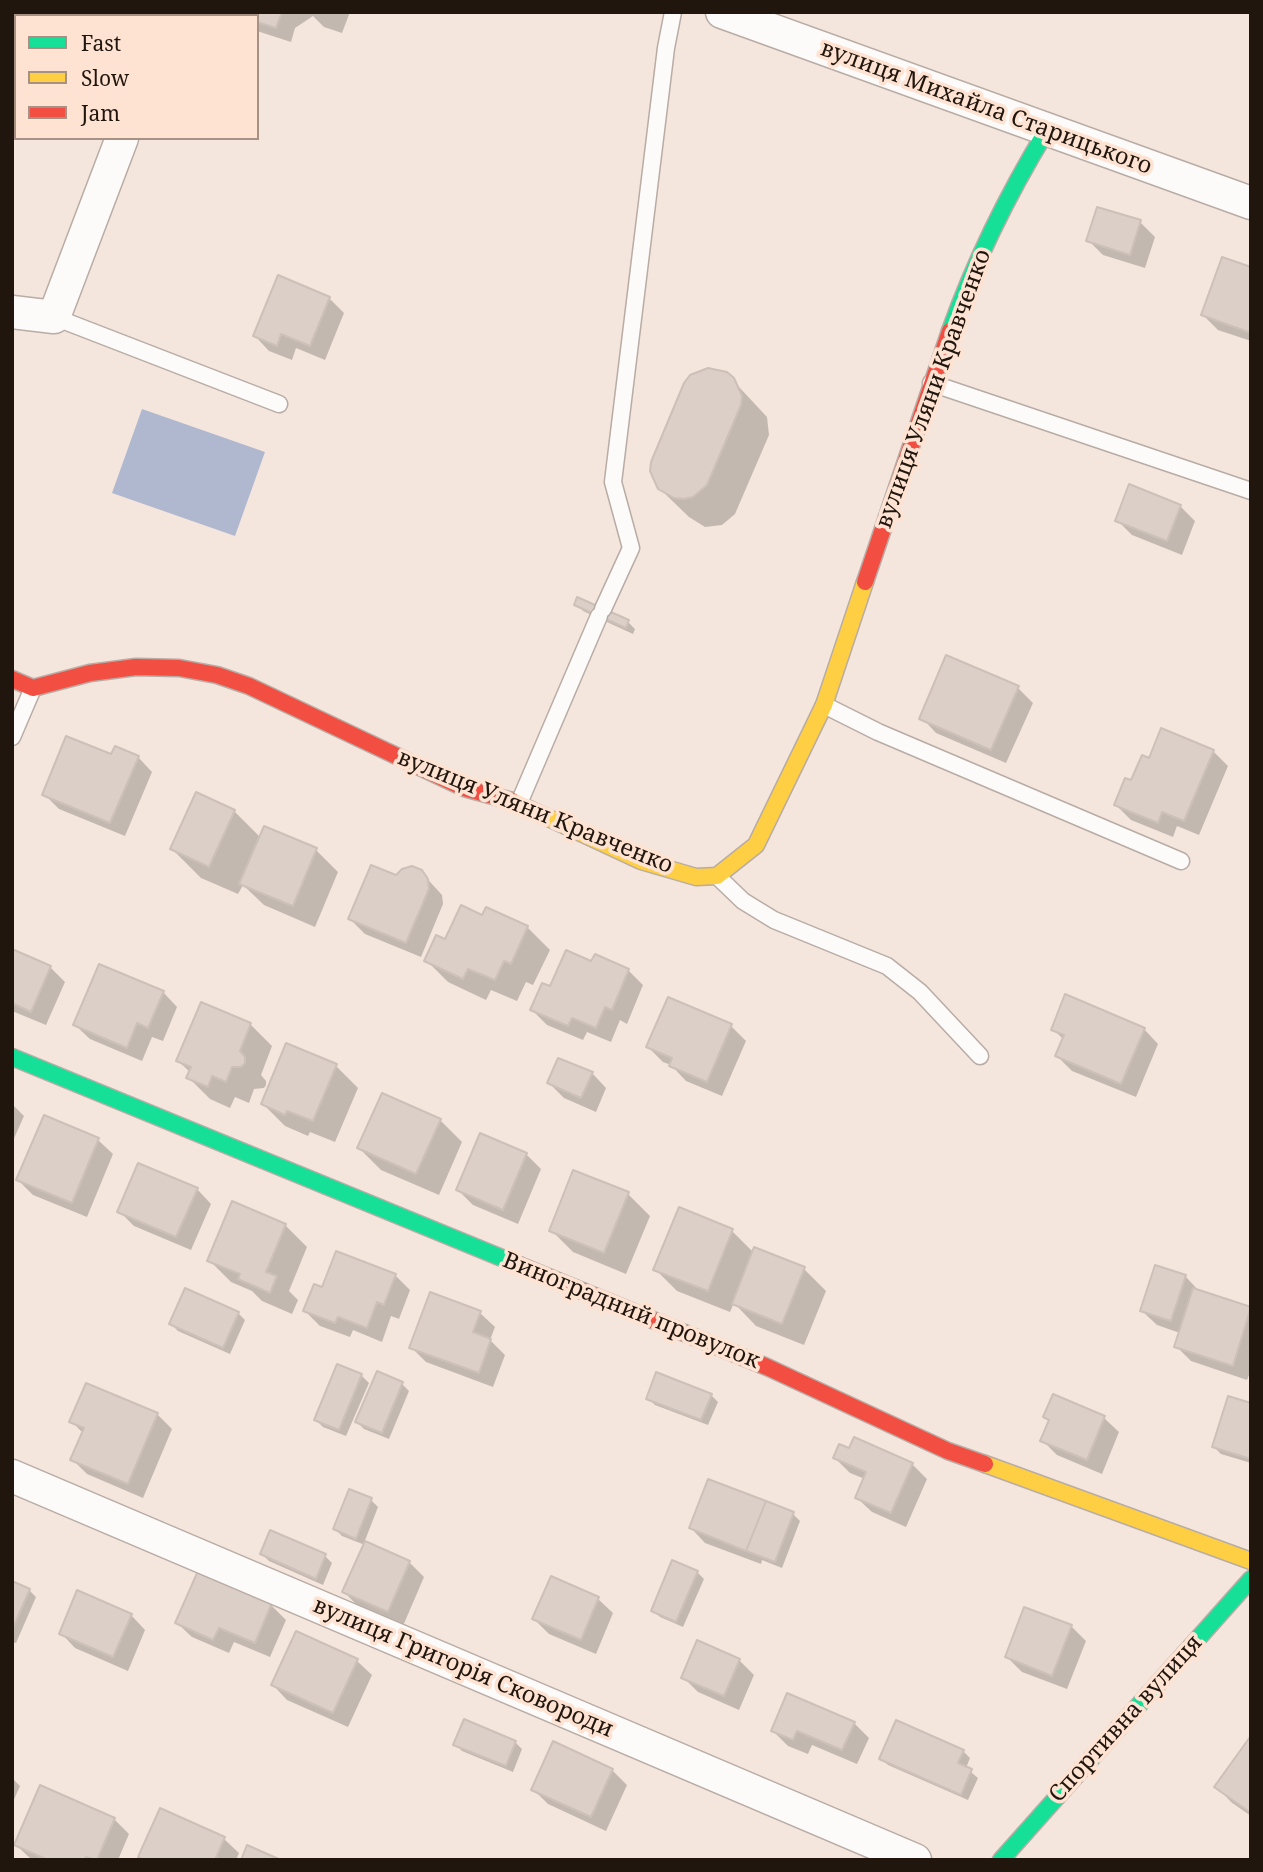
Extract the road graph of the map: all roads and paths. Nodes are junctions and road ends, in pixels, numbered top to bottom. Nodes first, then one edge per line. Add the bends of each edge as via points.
1 (673, 12) edge
2 (722, 12) edge
3 (1046, 130) junction
4 (121, 140) edge
5 (1251, 203) edge
6 (12, 312) edge
7 (54, 317) junction
8 (931, 383) junction
9 (279, 404) dead end
10 (1251, 491) edge
11 (12, 680) edge
12 (33, 688) junction
13 (824, 705) junction
14 (12, 737) edge
15 (519, 803) junction
16 (1181, 861) dead end
17 (717, 876) junction
18 (981, 1056) dead end
19 (12, 1057) edge
20 (12, 1476) edge
21 (1251, 1561) edge
22 (1251, 1579) edge
23 (915, 1860) edge
24 (1002, 1860) edge

1 - 15 lane via 613,482 631,548
2 - 3 street, вулиця Михайла Старицького
3 - 5 street, вулиця Михайла Старицького
3 - 8 street, вулиця Уляни Кравченко via 1014,185 965,289
4 - 7 street
6 - 7 street
7 - 9 lane
8 - 10 lane
8 - 13 street, вулиця Уляни Кравченко
11 - 12 street
12 - 14 lane
12 - 15 street, вулиця Уляни Кравченко via 136,667 216,675 249,686 464,788
13 - 16 lane
13 - 17 street, вулиця Уляни Кравченко via 756,845
15 - 17 street, вулиця Уляни Кравченко via 641,861 696,877
17 - 18 lane via 743,901 774,920 887,966 920,992
19 - 21 street, Виноградний провулок via 767,1367 948,1451
20 - 23 street, вулиця Григорія Сковороди
22 - 24 street, Спортивна вулиця

